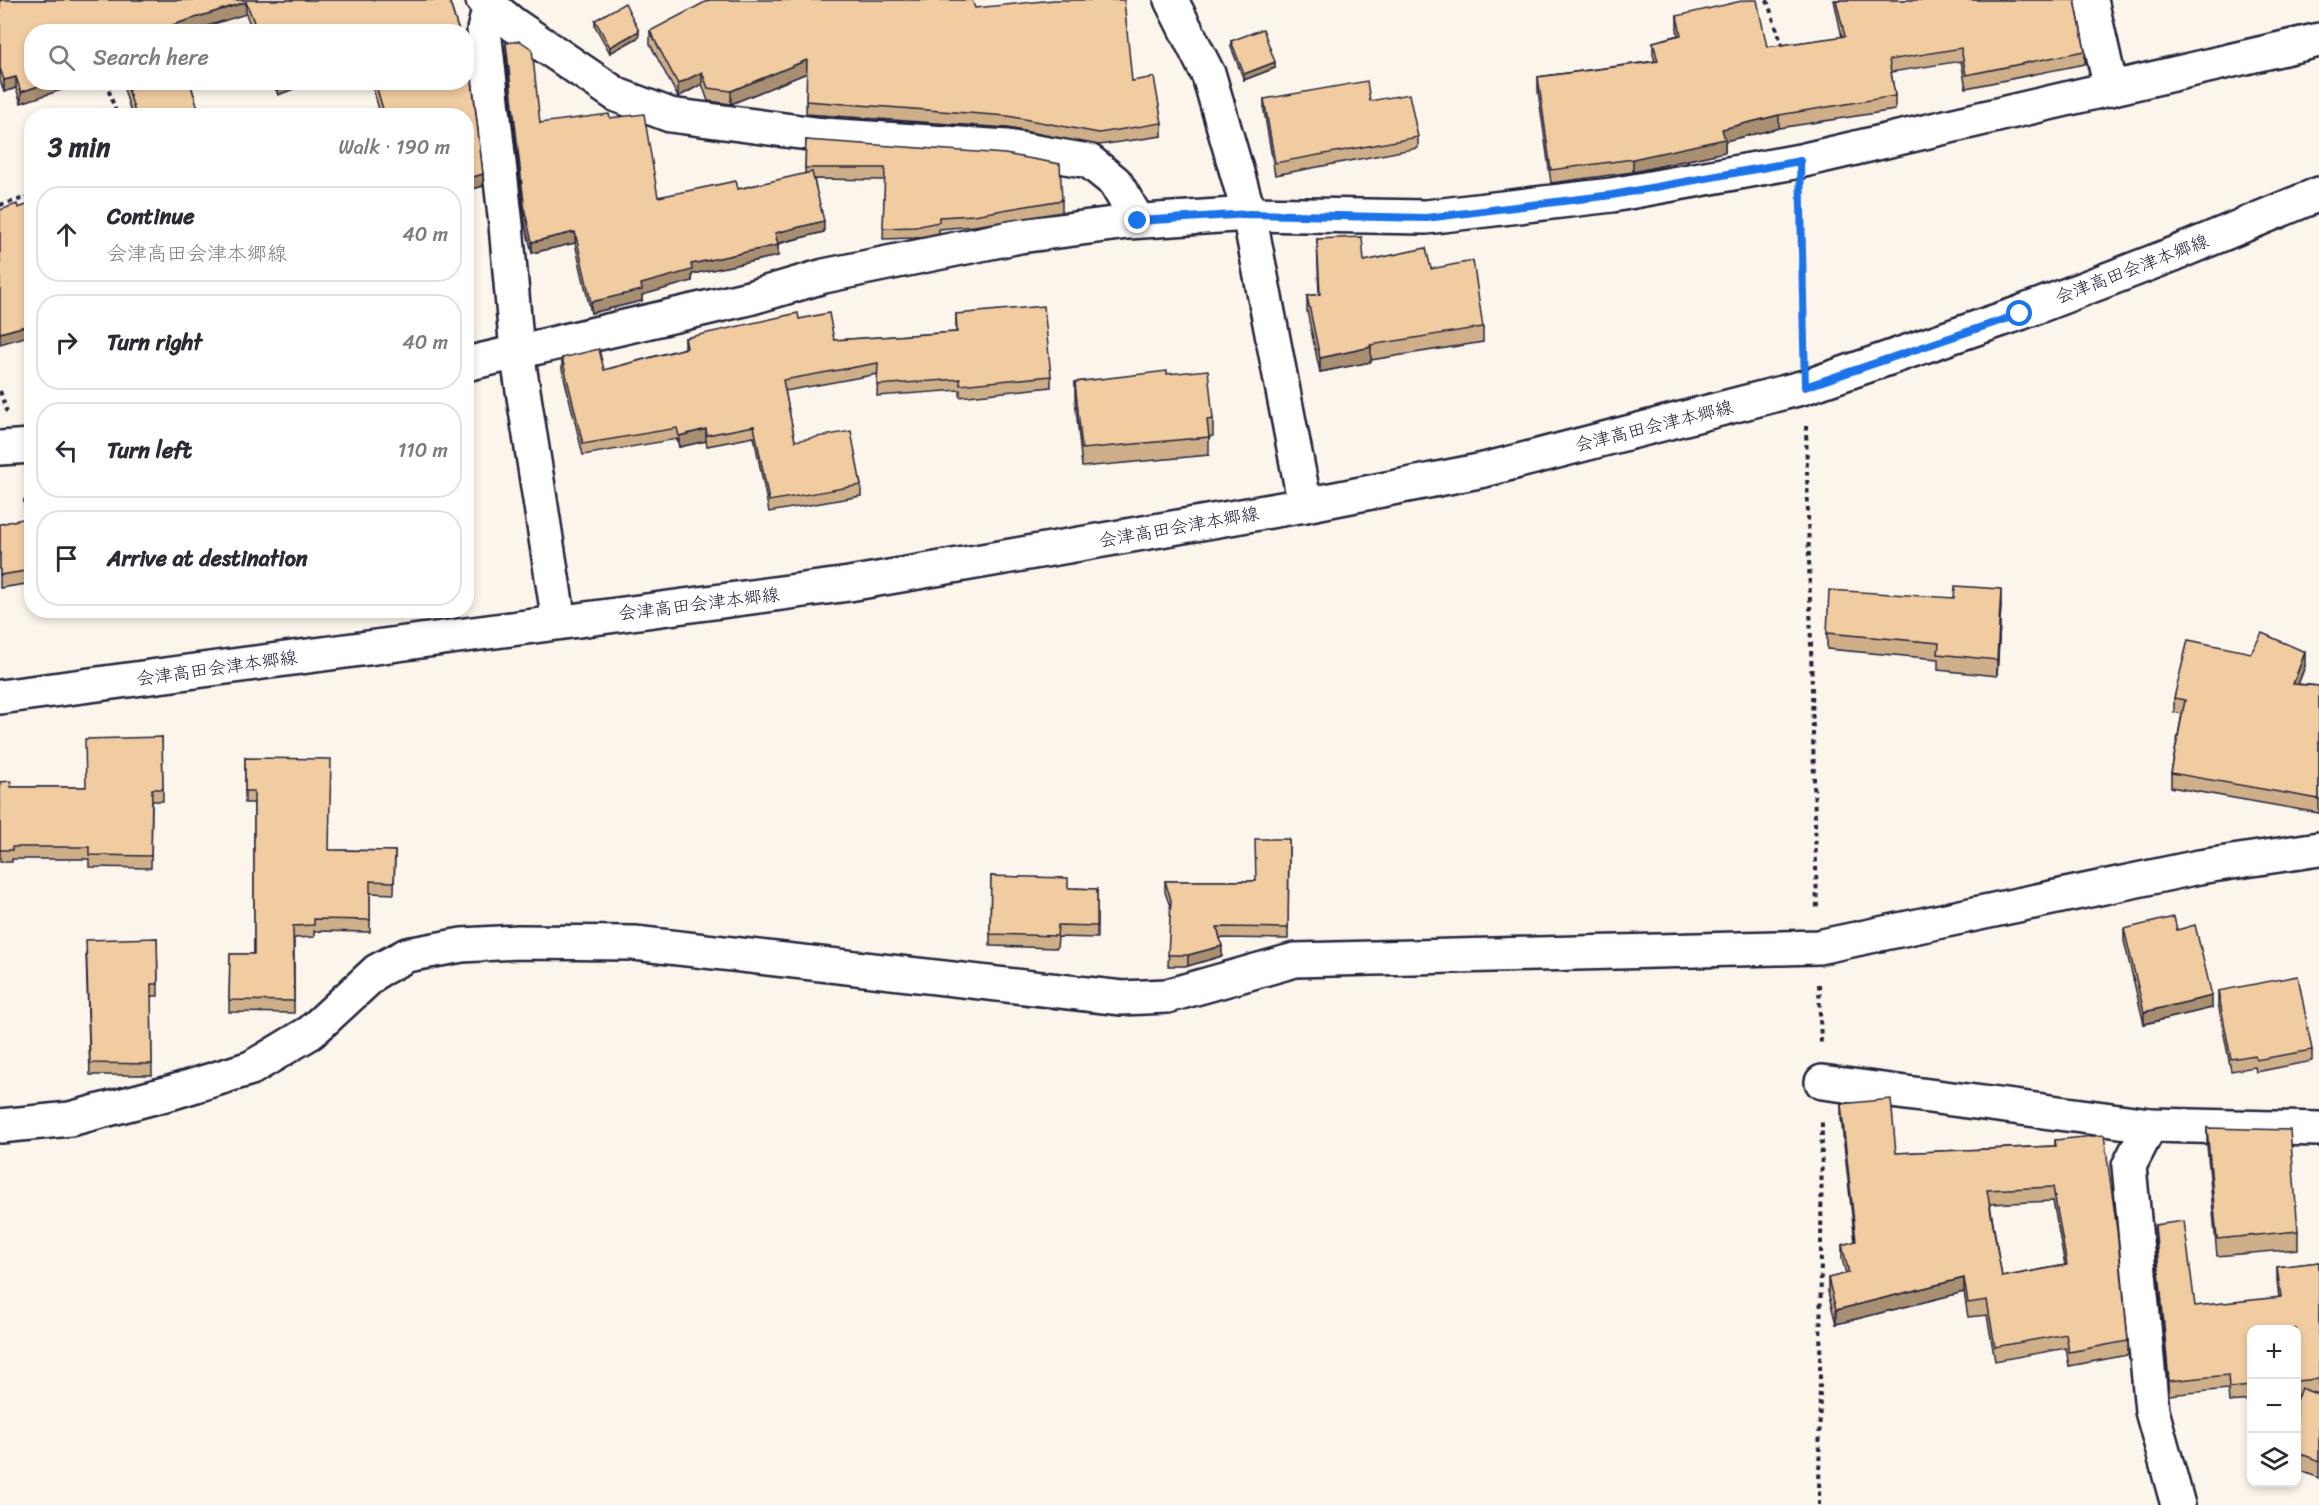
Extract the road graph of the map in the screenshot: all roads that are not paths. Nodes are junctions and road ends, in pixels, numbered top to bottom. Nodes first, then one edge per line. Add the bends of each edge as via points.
1 (1171, 0) edge
2 (2091, 0) edge
3 (486, 3) edge
4 (2319, 40) edge
5 (2111, 89) junction
6 (2319, 194) edge
7 (1249, 214) junction
8 (1138, 221) junction
9 (517, 352) junction
10 (474, 362) edge
11 (24, 446) edge
12 (0, 448) edge
13 (1305, 504) junction
14 (559, 622) junction
15 (0, 697) edge
16 (2319, 849) edge
17 (1822, 1082) road end
18 (2150, 1125) junction
19 (0, 1126) edge
20 (2319, 1129) edge
21 (2178, 1505) edge

1 - 7 street via 1209,76
2 - 5 street
3 - 8 street via 617,95 670,115 823,135 1007,147 1089,161 1115,182
3 - 9 street via 484,30
4 - 5 street
5 - 7 street via 1800,161 1612,195 1426,218
6 - 13 street, 会津高田会津本郷線 via 2020,314 1805,387 1484,470
7 - 8 street
7 - 13 street
8 - 9 street via 940,250
9 - 10 street
9 - 14 street
11 - 12 street
13 - 14 street, 会津高田会津本郷線 via 849,584
14 - 15 street, 会津高田会津本郷線
16 - 19 street via 2199,867 1818,947 1295,960 1167,996 1122,998 634,943 462,945 408,955 377,971 311,1032 251,1068 70,1119
17 - 18 street
18 - 20 street
18 - 21 street via 2129,1166 2152,1411

